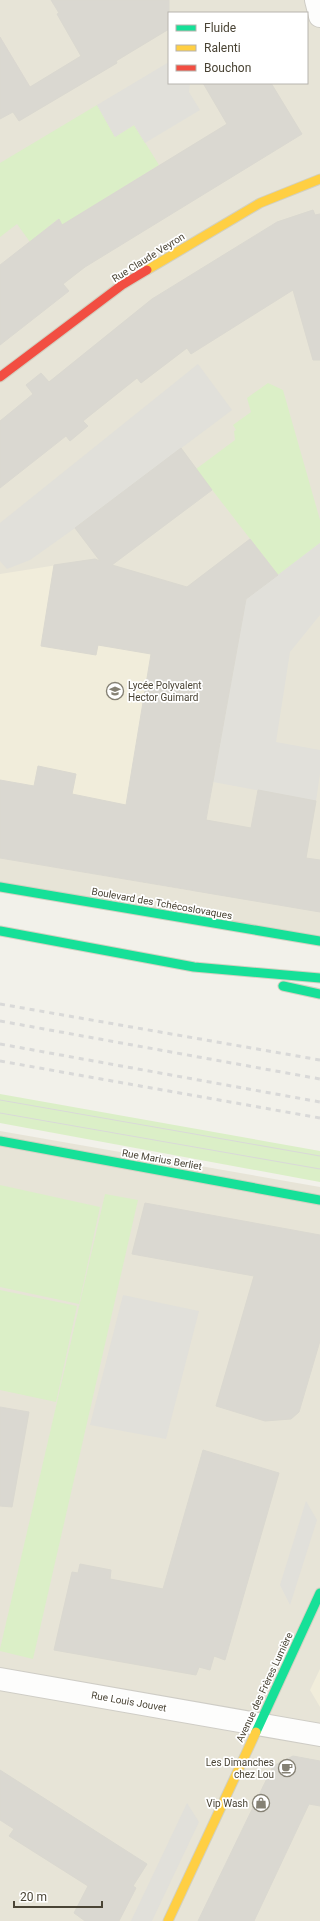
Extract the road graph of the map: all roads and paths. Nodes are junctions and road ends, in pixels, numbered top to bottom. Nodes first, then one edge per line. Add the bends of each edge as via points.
1 (316, 0) edge
2 (320, 16) edge
3 (320, 179) edge
4 (0, 377) edge
5 (0, 887) edge
6 (0, 931) edge
7 (320, 941) edge
8 (194, 967) junction
9 (320, 978) edge
10 (320, 994) edge
11 (0, 1141) edge
12 (320, 1200) edge
13 (320, 1593) edge
14 (0, 1679) edge
15 (259, 1723) junction
16 (320, 1735) edge
17 (168, 1921) edge

1 - 2 street
3 - 4 main road, Rue Claude Veyron via 260,203 122,285
5 - 7 main road, Boulevard des Tchécoslovaques
6 - 8 main road
8 - 9 main road
8 - 10 main road
11 - 12 main road, Rue Marius Berliet
13 - 15 main road, Avenue des Frères Lumière
14 - 15 street, Rue Louis Jouvet
15 - 16 street, Rue Louis Jouvet
15 - 17 main road, Avenue des Frères Lumière

